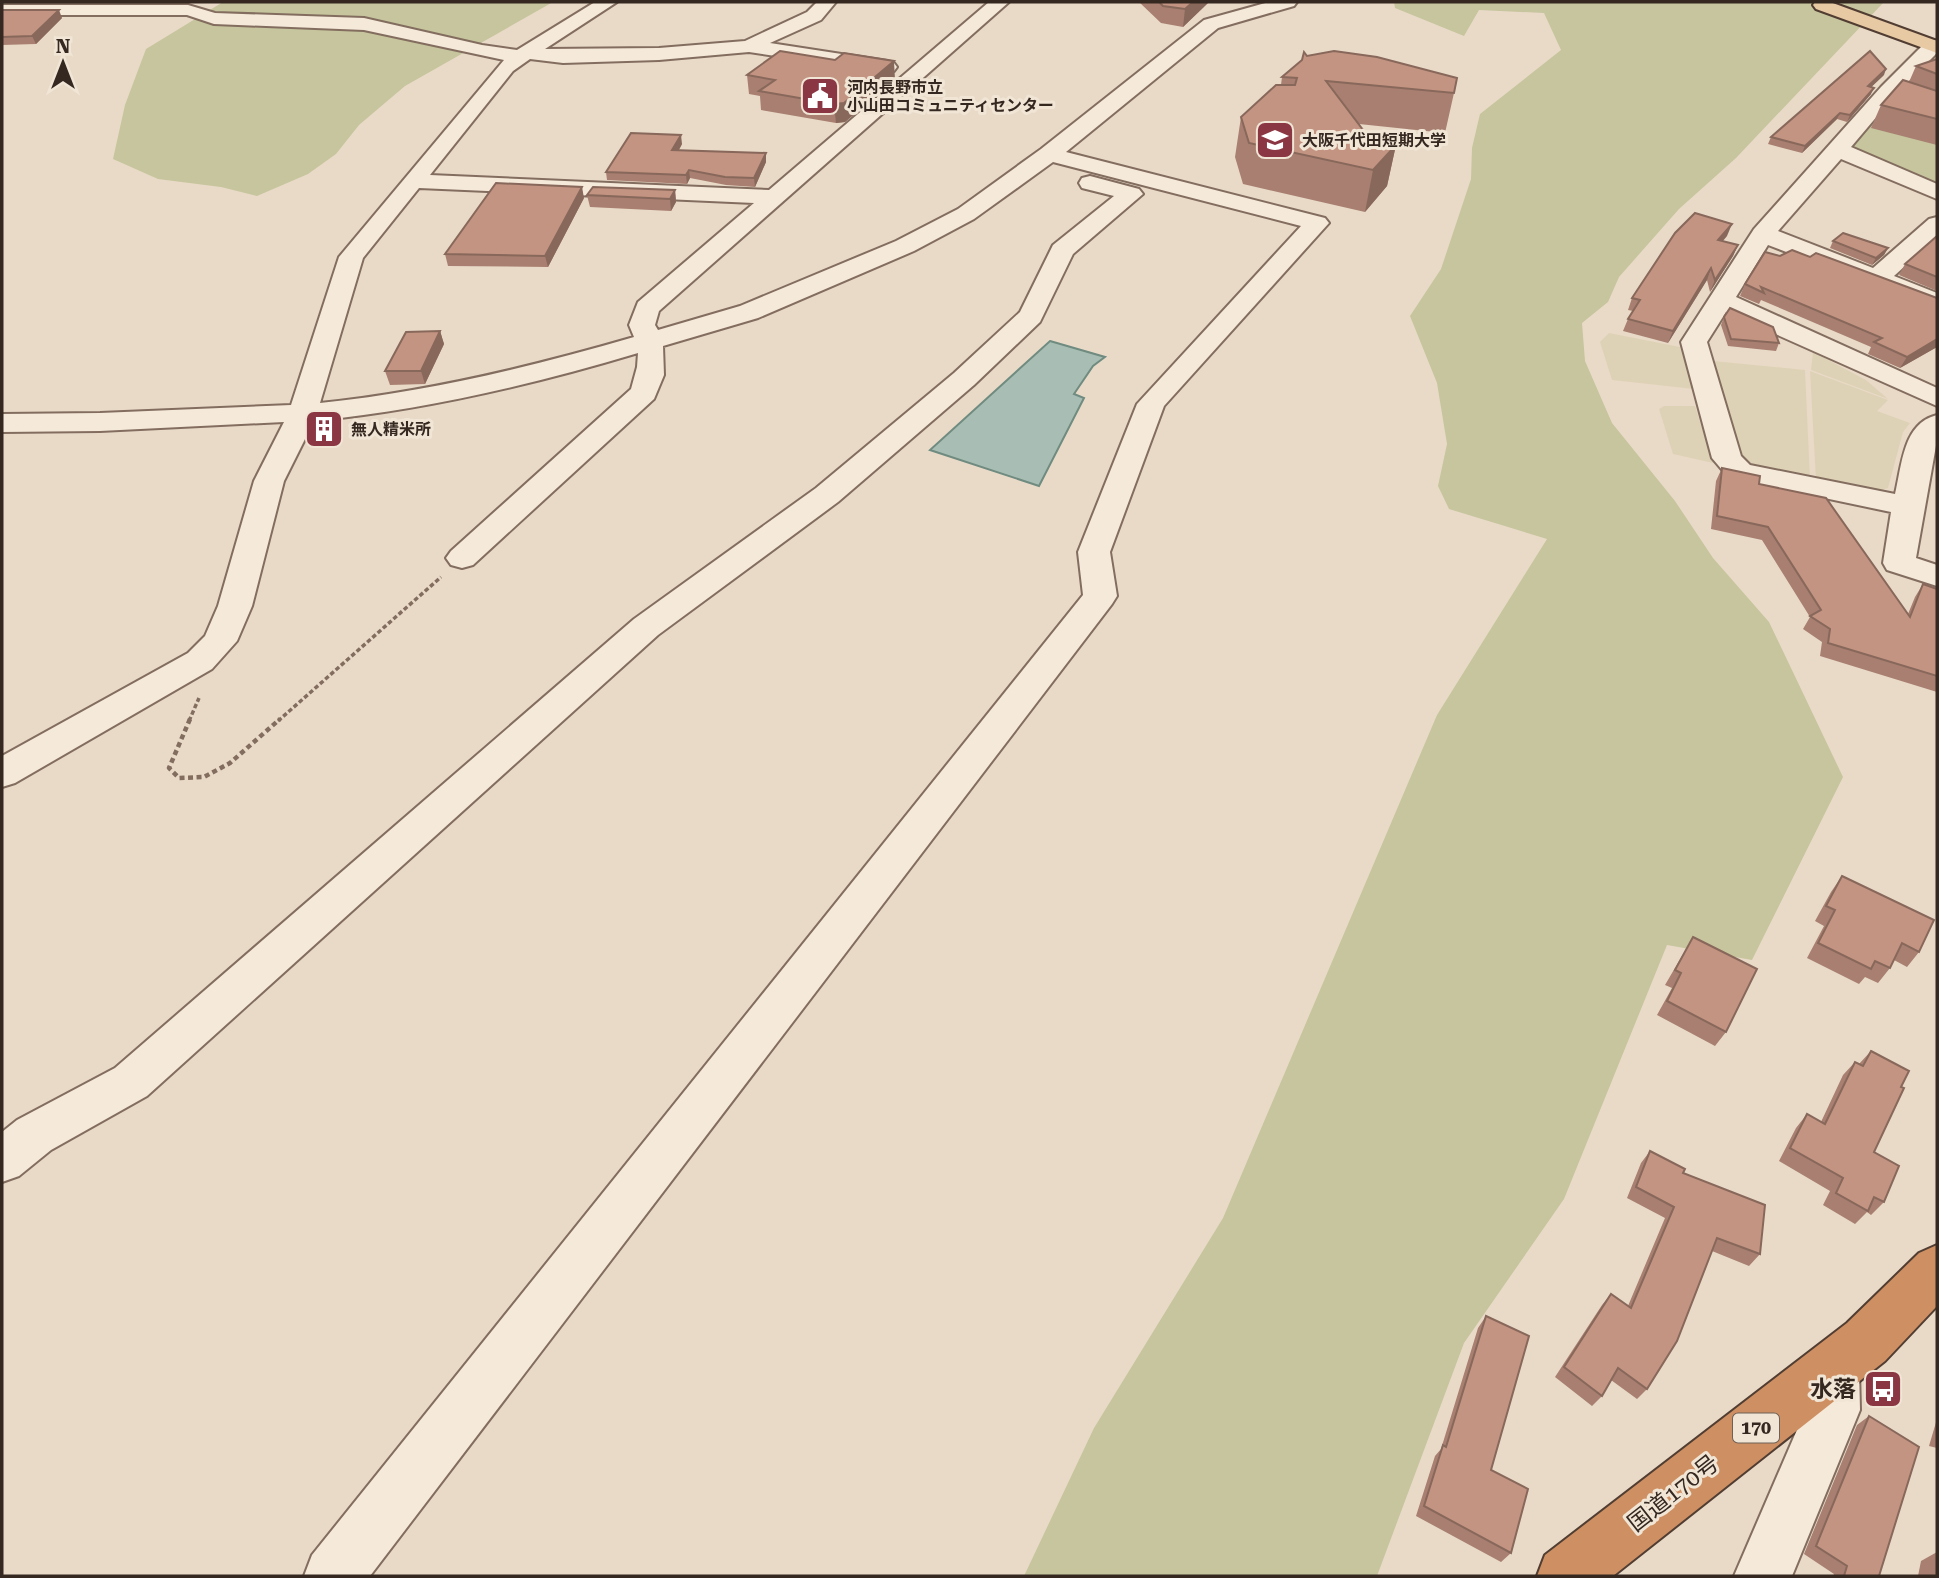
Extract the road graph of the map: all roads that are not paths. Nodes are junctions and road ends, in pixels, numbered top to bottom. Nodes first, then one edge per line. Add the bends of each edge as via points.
1 (9, 2) edge
2 (608, 2) edge
3 (827, 2) edge
4 (1000, 2) edge
5 (1842, 2) edge
6 (1273, 3) edge
7 (1822, 5) dead end
8 (2, 9) edge
9 (1936, 43) edge
10 (749, 46) junction
11 (522, 55) junction
12 (916, 72) junction
13 (1888, 91) junction
14 (1913, 100) edge
15 (1837, 149) junction
16 (1040, 161) junction
17 (413, 181) junction
18 (1937, 191) edge
19 (774, 197) junction
20 (1937, 223) edge
21 (1763, 234) junction
22 (1877, 279) junction
23 (1721, 300) junction
24 (1937, 302) edge
25 (652, 343) junction
26 (1937, 398) edge
27 (303, 413) junction
28 (2, 423) edge
29 (1937, 424) edge
30 (1908, 506) junction
31 (463, 558) road end
32 (1937, 576) edge
33 (2, 773) edge
34 (2, 1160) edge
35 (1937, 1270) edge
36 (1832, 1370) junction
37 (333, 1576) edge
38 (1566, 1576) edge
39 (1763, 1576) edge

1 - 8 street
2 - 11 street
3 - 10 street via 814,16
4 - 12 street
5 - 9 main road
6 - 16 street via 1211,24
7 - 9 main road
8 - 11 street via 188,10 214,18 364,24 482,51
9 - 13 street
10 - 11 street via 645,54
10 - 12 street
11 - 17 street via 506,67
12 - 19 street
13 - 14 street
13 - 15 street
15 - 18 street
15 - 21 street
16 - 25 street via 966,214 905,246 749,312
16 - 34 street via 1131,194 1062,250 1031,316 827,495 646,627 131,1082 34,1135
16 - 37 street via 1317,223 1151,404 1094,552 1100,596
17 - 19 street
17 - 27 street via 351,257
19 - 25 street via 647,308 642,325
20 - 22 street
21 - 22 street
21 - 23 street
22 - 24 street
23 - 26 street
23 - 30 street via 1694,342 1727,458 1740,472
25 - 27 street via 452,392
25 - 31 street via 652,374 643,393
27 - 28 street
27 - 33 street via 269,481 220,641 200,661
29 - 30 street via 1923,437
30 - 32 street via 1899,563
35 - 36 highway, 国道170号 / 170
36 - 38 highway, 国道170号 / 170
36 - 39 street via 1833,1410

